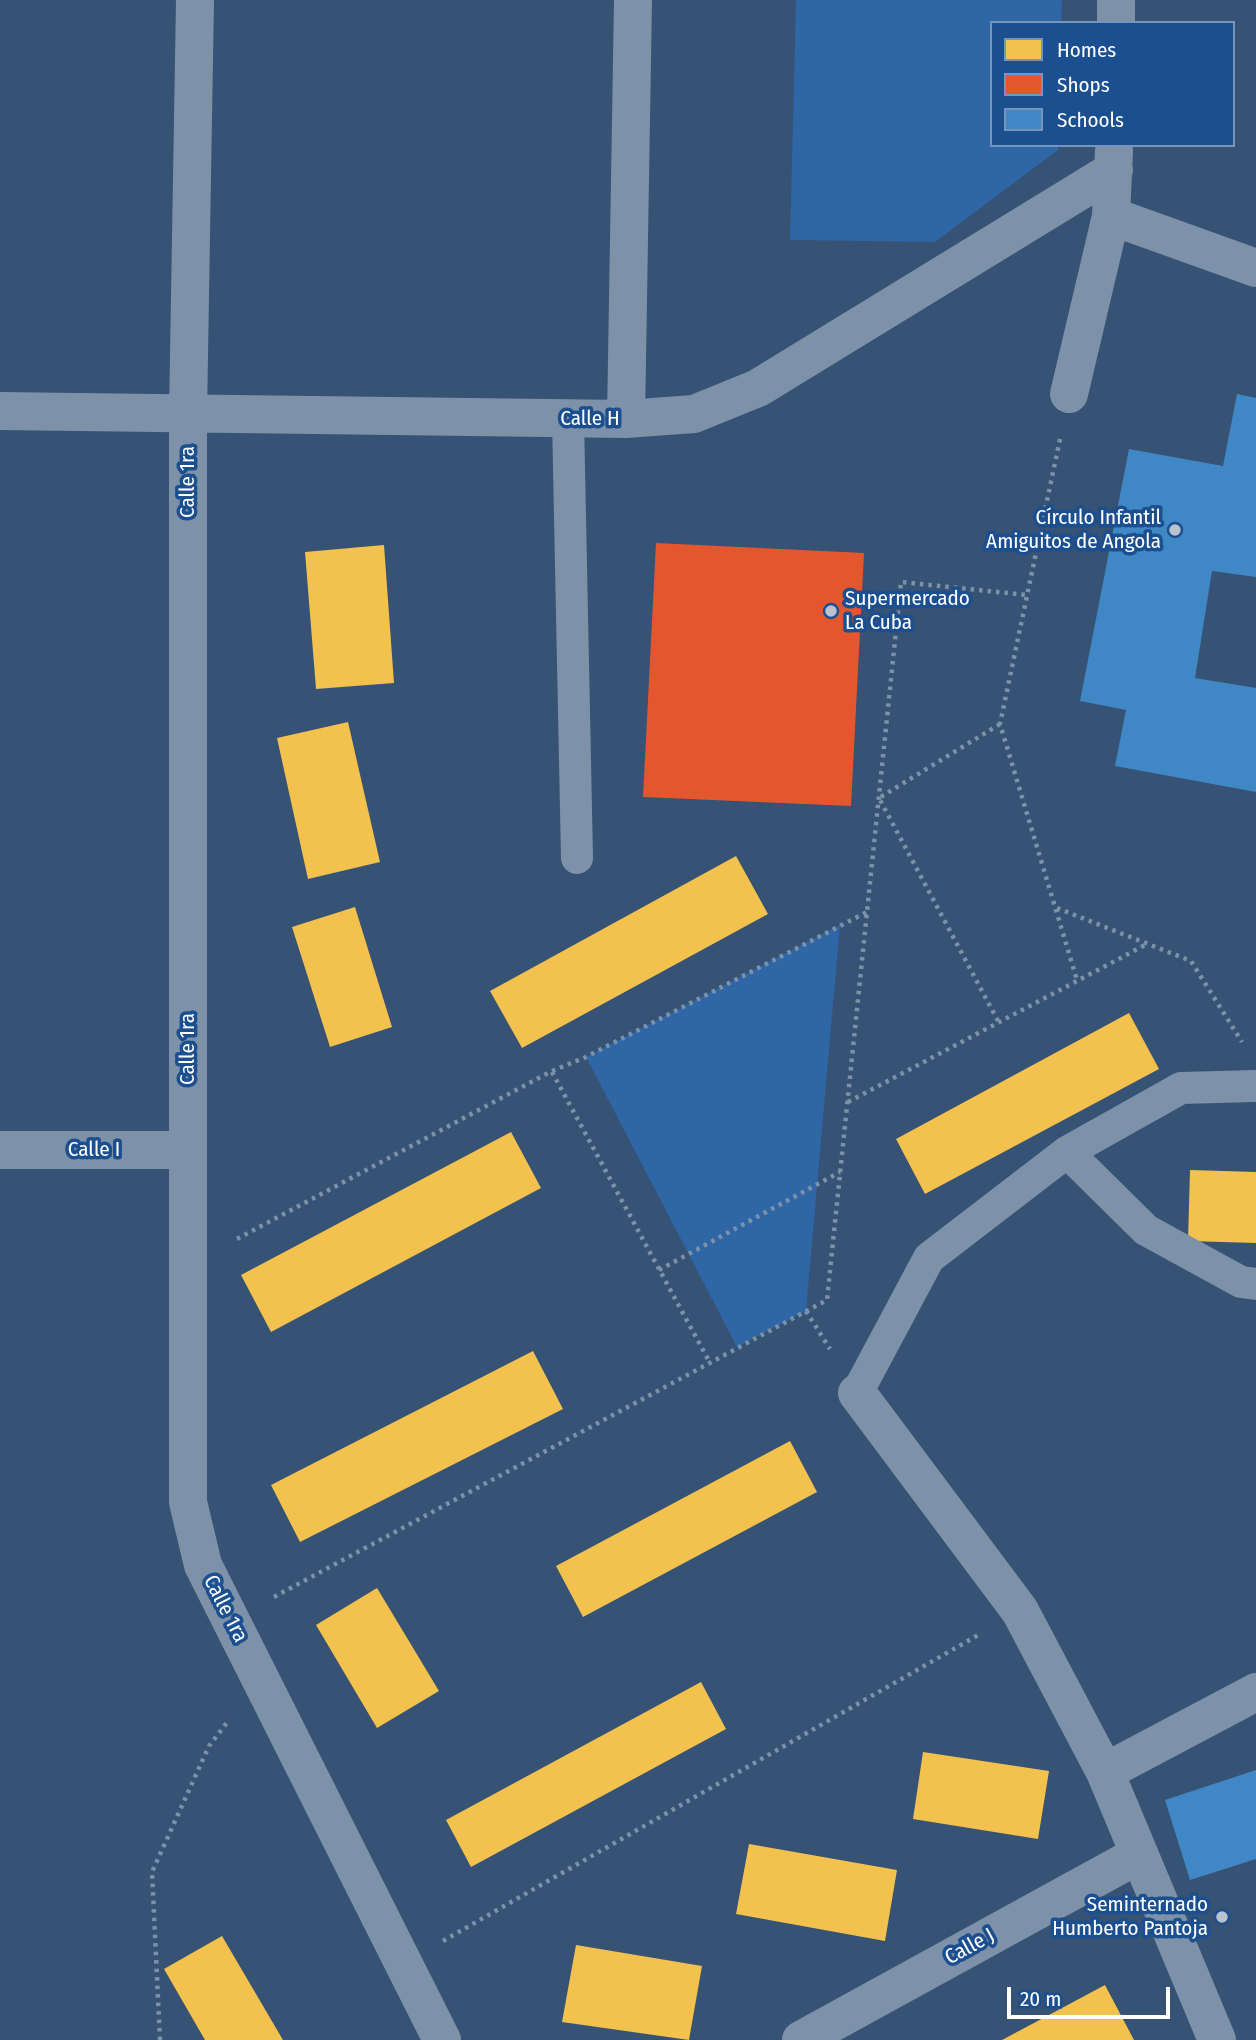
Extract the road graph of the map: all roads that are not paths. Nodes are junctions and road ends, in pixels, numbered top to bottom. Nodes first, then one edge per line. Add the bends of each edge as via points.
1 (195, 0) edge
2 (633, 0) edge
3 (1116, 0) edge
4 (1116, 21) edge
5 (1114, 157) edge
6 (1111, 216) junction
7 (1256, 268) edge
8 (1069, 394) road end
9 (0, 411) edge
10 (188, 415) junction
11 (568, 419) junction
12 (626, 419) junction
13 (577, 858) dead end
14 (1256, 1086) edge
15 (0, 1150) edge
16 (188, 1150) junction
17 (1067, 1152) junction
18 (1256, 1284) edge
19 (857, 1393) joint
20 (1256, 1692) edge
21 (1105, 1772) junction
22 (1138, 1855) junction
23 (442, 2040) edge
24 (801, 2040) edge
25 (1217, 2040) edge

1 - 10 street, Calle 1ra
2 - 12 street
3 - 4 street
5 - 6 street
5 - 12 street, Calle H via 758,388 694,414
6 - 7 street
6 - 8 street
9 - 10 street, Calle H
10 - 11 street, Calle H
10 - 16 street, Calle 1ra
11 - 12 street, Calle H
11 - 13 lane
14 - 17 lane via 1181,1088
15 - 16 street, Calle I
16 - 23 street, Calle 1ra via 188,1502 203,1565
17 - 18 lane via 1146,1230 1241,1282
17 - 19 lane via 929,1258
19 - 21 street via 1020,1611
20 - 21 street
21 - 22 street
22 - 24 street, Calle J
22 - 25 street

